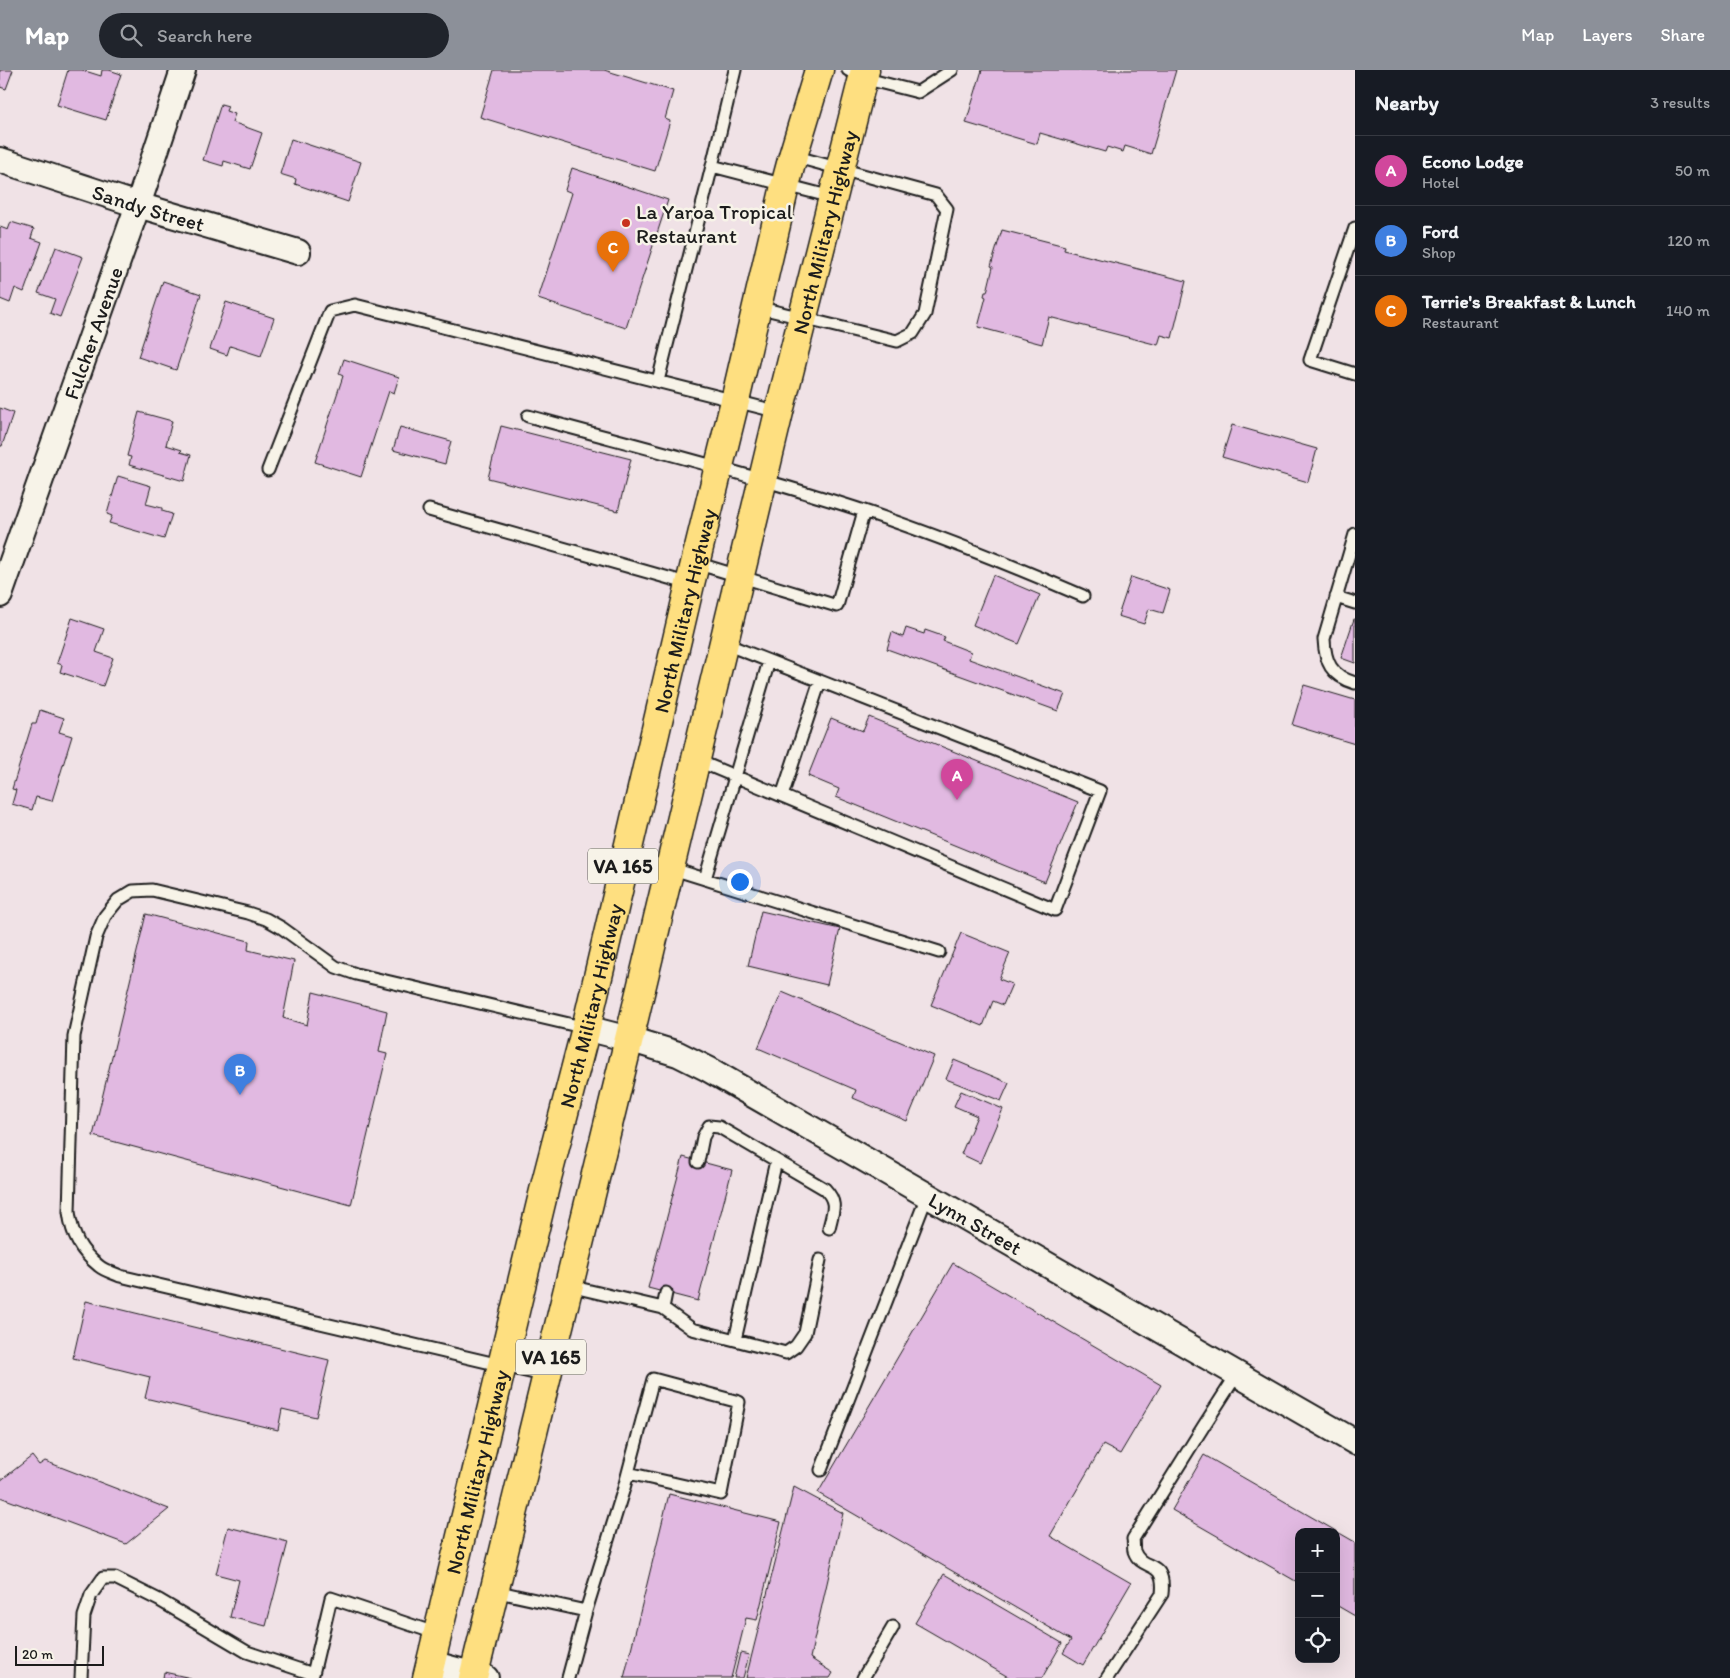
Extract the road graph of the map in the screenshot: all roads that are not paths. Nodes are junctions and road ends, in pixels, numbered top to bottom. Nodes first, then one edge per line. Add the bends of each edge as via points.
1 (183, 70) edge
2 (735, 70) edge
3 (819, 70) edge
4 (952, 70) edge
5 (859, 73) edge
6 (792, 156) junction
7 (0, 160) edge
8 (712, 166) junction
9 (839, 169) junction
10 (785, 186) junction
11 (832, 197) junction
12 (138, 205) junction
13 (1355, 228) edge
14 (298, 252) dead end
15 (757, 307) junction
16 (802, 319) junction
17 (1355, 374) edge
18 (658, 381) junction
19 (735, 401) junction
20 (779, 412) junction
21 (528, 416) dead end
22 (719, 469) junction
23 (268, 470) dead end
24 (762, 481) junction
25 (429, 510) dead end
26 (864, 511) junction
27 (1355, 534) edge
28 (9, 540) edge
29 (693, 573) junction
30 (739, 578) junction
31 (0, 595) edge
32 (1083, 596) dead end
33 (1336, 597) junction
34 (1355, 603) edge
35 (723, 643) junction
36 (768, 661) junction
37 (820, 681) junction
38 (1355, 683) edge
39 (695, 760) junction
40 (735, 776) junction
41 (782, 796) junction
42 (626, 854) junction
43 (669, 868) junction
44 (705, 879) junction
45 (939, 952) dead end
46 (586, 1028) junction
47 (629, 1039) junction
48 (776, 1161) junction
49 (698, 1162) dead end
50 (927, 1196) junction
51 (829, 1228) dead end
52 (820, 1260) dead end
53 (568, 1286) junction
54 (666, 1292) dead end
55 (662, 1308) junction
56 (735, 1340) junction
57 (502, 1365) junction
58 (1237, 1374) junction
59 (546, 1376) junction
60 (1355, 1442) edge
61 (821, 1470) dead end
62 (628, 1473) junction
63 (494, 1591) junction
64 (586, 1611) junction
65 (893, 1628) dead end
66 (438, 1634) junction
67 (429, 1670) edge
68 (478, 1677) edge
69 (81, 1678) edge
70 (568, 1678) edge
71 (864, 1678) edge
72 (1107, 1678) edge

1 - 12 street, Fulcher Avenue
2 - 8 lane
3 - 6 main road, North Military Highway / VA 165
4 - 5 lane via 918,92
5 - 9 main road, North Military Highway / VA 165
6 - 9 lane
6 - 10 main road, North Military Highway / VA 165
7 - 12 street, Sandy Street
8 - 10 lane
8 - 18 lane
9 - 11 main road, North Military Highway / VA 165
9 - 16 lane via 936,195 947,209 925,314 913,333 897,341
10 - 11 lane
10 - 15 main road, North Military Highway / VA 165
11 - 16 main road, North Military Highway / VA 165
12 - 14 street, Sandy Street
12 - 28 street, Fulcher Avenue
13 - 17 lane via 1310,360
15 - 16 lane
15 - 19 main road, North Military Highway / VA 165
16 - 20 main road, North Military Highway / VA 165
18 - 19 lane
18 - 23 lane via 355,305 330,311
19 - 20 lane
19 - 22 main road, North Military Highway / VA 165
20 - 24 main road, North Military Highway / VA 165
21 - 22 lane
22 - 24 lane
22 - 29 main road, North Military Highway / VA 165
24 - 26 lane
24 - 30 main road, North Military Highway / VA 165
25 - 29 lane
26 - 30 lane via 836,606
26 - 32 lane
27 - 33 lane
28 - 31 street, Fulcher Avenue
29 - 30 lane
29 - 42 main road, North Military Highway / VA 165
30 - 35 main road, North Military Highway / VA 165
33 - 34 lane
33 - 38 lane via 1324,639 1325,655 1332,670
35 - 36 lane
35 - 39 main road, North Military Highway / VA 165
36 - 37 lane
36 - 40 lane
37 - 41 lane
37 - 41 lane via 1100,791 1055,910
39 - 40 lane
39 - 43 main road, North Military Highway / VA 165
40 - 41 lane
40 - 44 lane
42 - 43 lane
42 - 46 main road, North Military Highway / VA 165
43 - 44 lane
43 - 47 main road, North Military Highway / VA 165
44 - 45 lane
46 - 47 street, Lynn Street
46 - 57 main road, North Military Highway / VA 165
46 - 57 lane via 356,974 336,967 266,920 152,890 133,891 118,900 105,916 96,937 74,1036 69,1212 72,1230 82,1250 100,1267 120,1276
47 - 50 street, Lynn Street via 678,1054 708,1069
47 - 53 main road, North Military Highway / VA 165
48 - 49 lane via 719,1127 709,1126
48 - 51 lane via 830,1195 834,1205
48 - 56 lane
50 - 58 street, Lynn Street
50 - 61 lane
52 - 56 lane via 805,1333 796,1346 786,1353
53 - 55 lane
53 - 59 main road, North Military Highway / VA 165
54 - 55 lane
55 - 56 lane via 692,1329
57 - 59 lane
57 - 66 main road, North Military Highway / VA 165
58 - 60 street, Lynn Street
58 - 72 lane via 1133,1539 1134,1551 1140,1560 1157,1569 1164,1581 1162,1594
59 - 63 main road, North Military Highway / VA 165
62 - 62 lane via 653,1379 739,1402 721,1494
62 - 64 lane
63 - 64 lane
63 - 68 main road, North Military Highway / VA 165
64 - 70 lane
65 - 71 lane
66 - 67 main road, North Military Highway / VA 165
66 - 69 lane via 331,1598 313,1674 247,1652 160,1600 115,1578 103,1578 91,1595 84,1616
67 - 68 street

